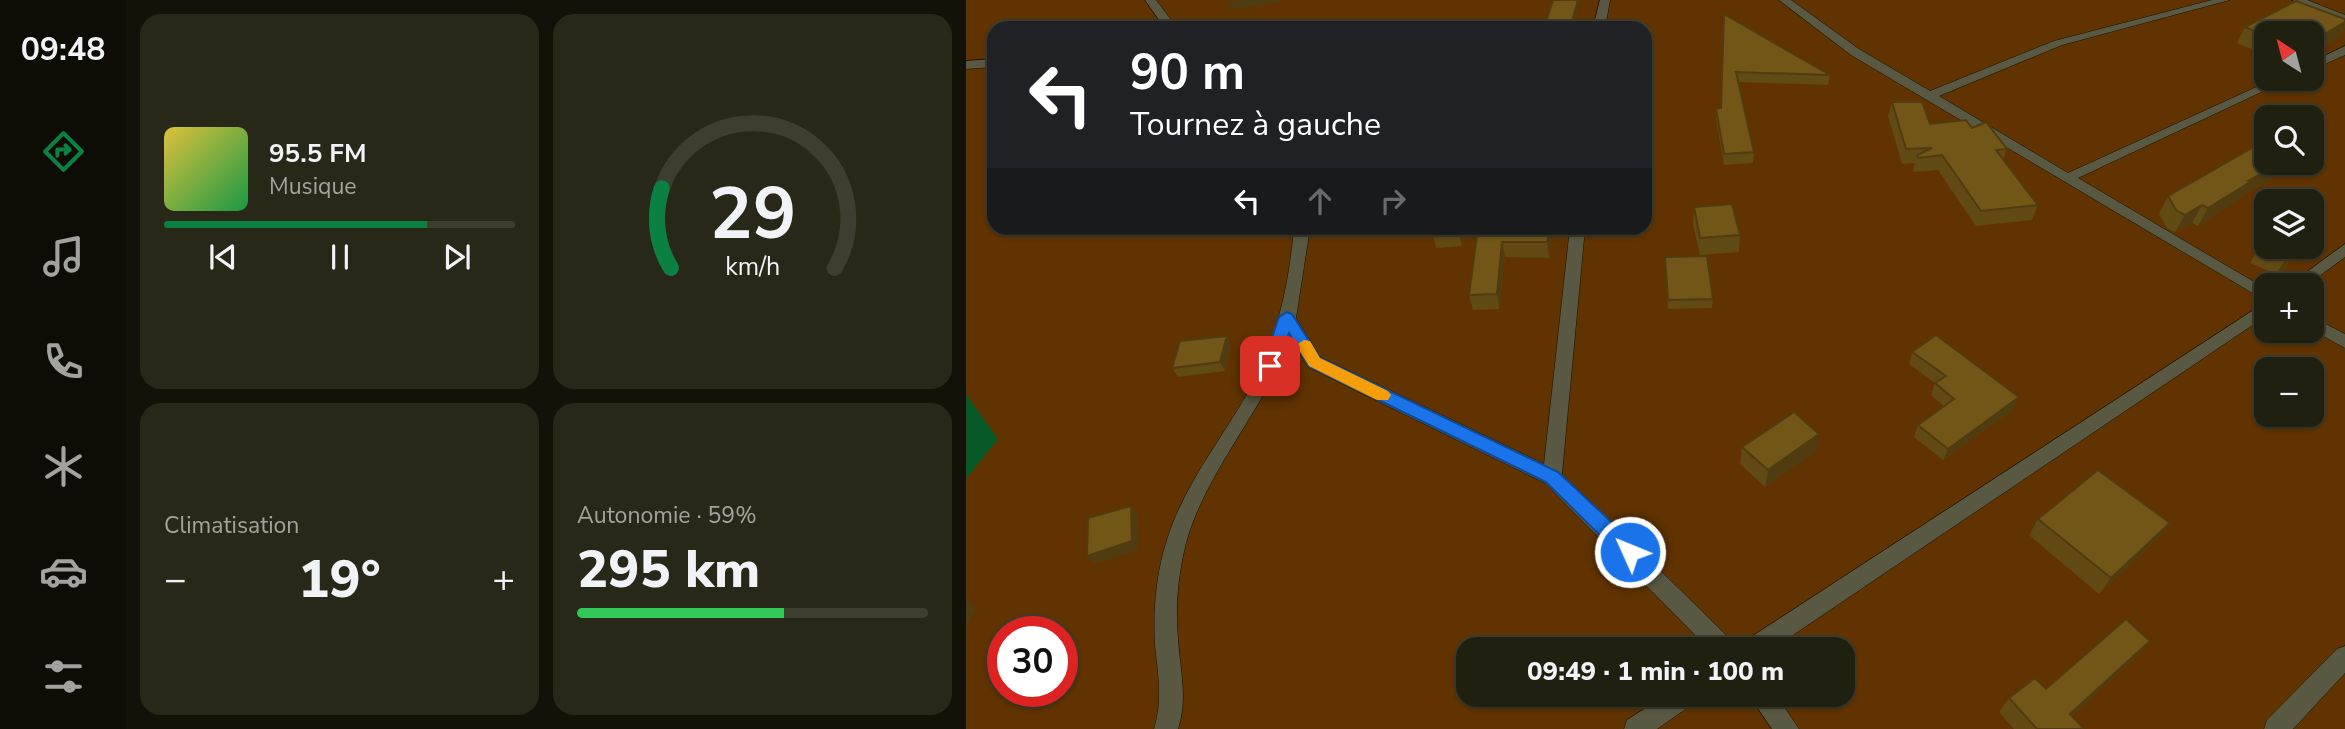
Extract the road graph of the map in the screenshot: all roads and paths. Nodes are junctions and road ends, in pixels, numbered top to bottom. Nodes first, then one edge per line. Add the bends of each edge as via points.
1 (1150, 0) edge
2 (1605, 0) edge
3 (1784, 0) edge
4 (2225, 0) edge
5 (2297, 0) edge
6 (2345, 19) edge
7 (1166, 21) edge
8 (1600, 21) edge
9 (2345, 50) edge
10 (2324, 60) edge
11 (987, 64) edge
12 (966, 65) edge
13 (2257, 91) edge
14 (1929, 96) junction
15 (2068, 178) junction
16 (1301, 235) edge
17 (1577, 235) edge
18 (2345, 249) edge
19 (2313, 273) edge
20 (2254, 289) edge
21 (2254, 315) edge
22 (1287, 317) junction
23 (2324, 330) edge
24 (2345, 342) edge
25 (1552, 477) junction
26 (1712, 637) edge
27 (1770, 637) edge
28 (2345, 657) edge
29 (1668, 707) edge
30 (1770, 707) edge
31 (1166, 729) edge
32 (1636, 729) edge
33 (1787, 729) edge
34 (2276, 729) edge

1 - 7 street
2 - 8 street
3 - 14 street via 1828,34
4 - 14 street via 2058,43
5 - 6 street
9 - 10 street
11 - 12 street
13 - 15 street
14 - 15 street
15 - 20 street
16 - 22 street via 1298,280
17 - 25 street
18 - 19 street
21 - 27 street
22 - 25 street via 1314,362
22 - 31 street via 1270,366 1183,518 1169,568 1166,635 1173,687
23 - 24 street
25 - 26 street
28 - 34 street
29 - 32 street
30 - 33 street

